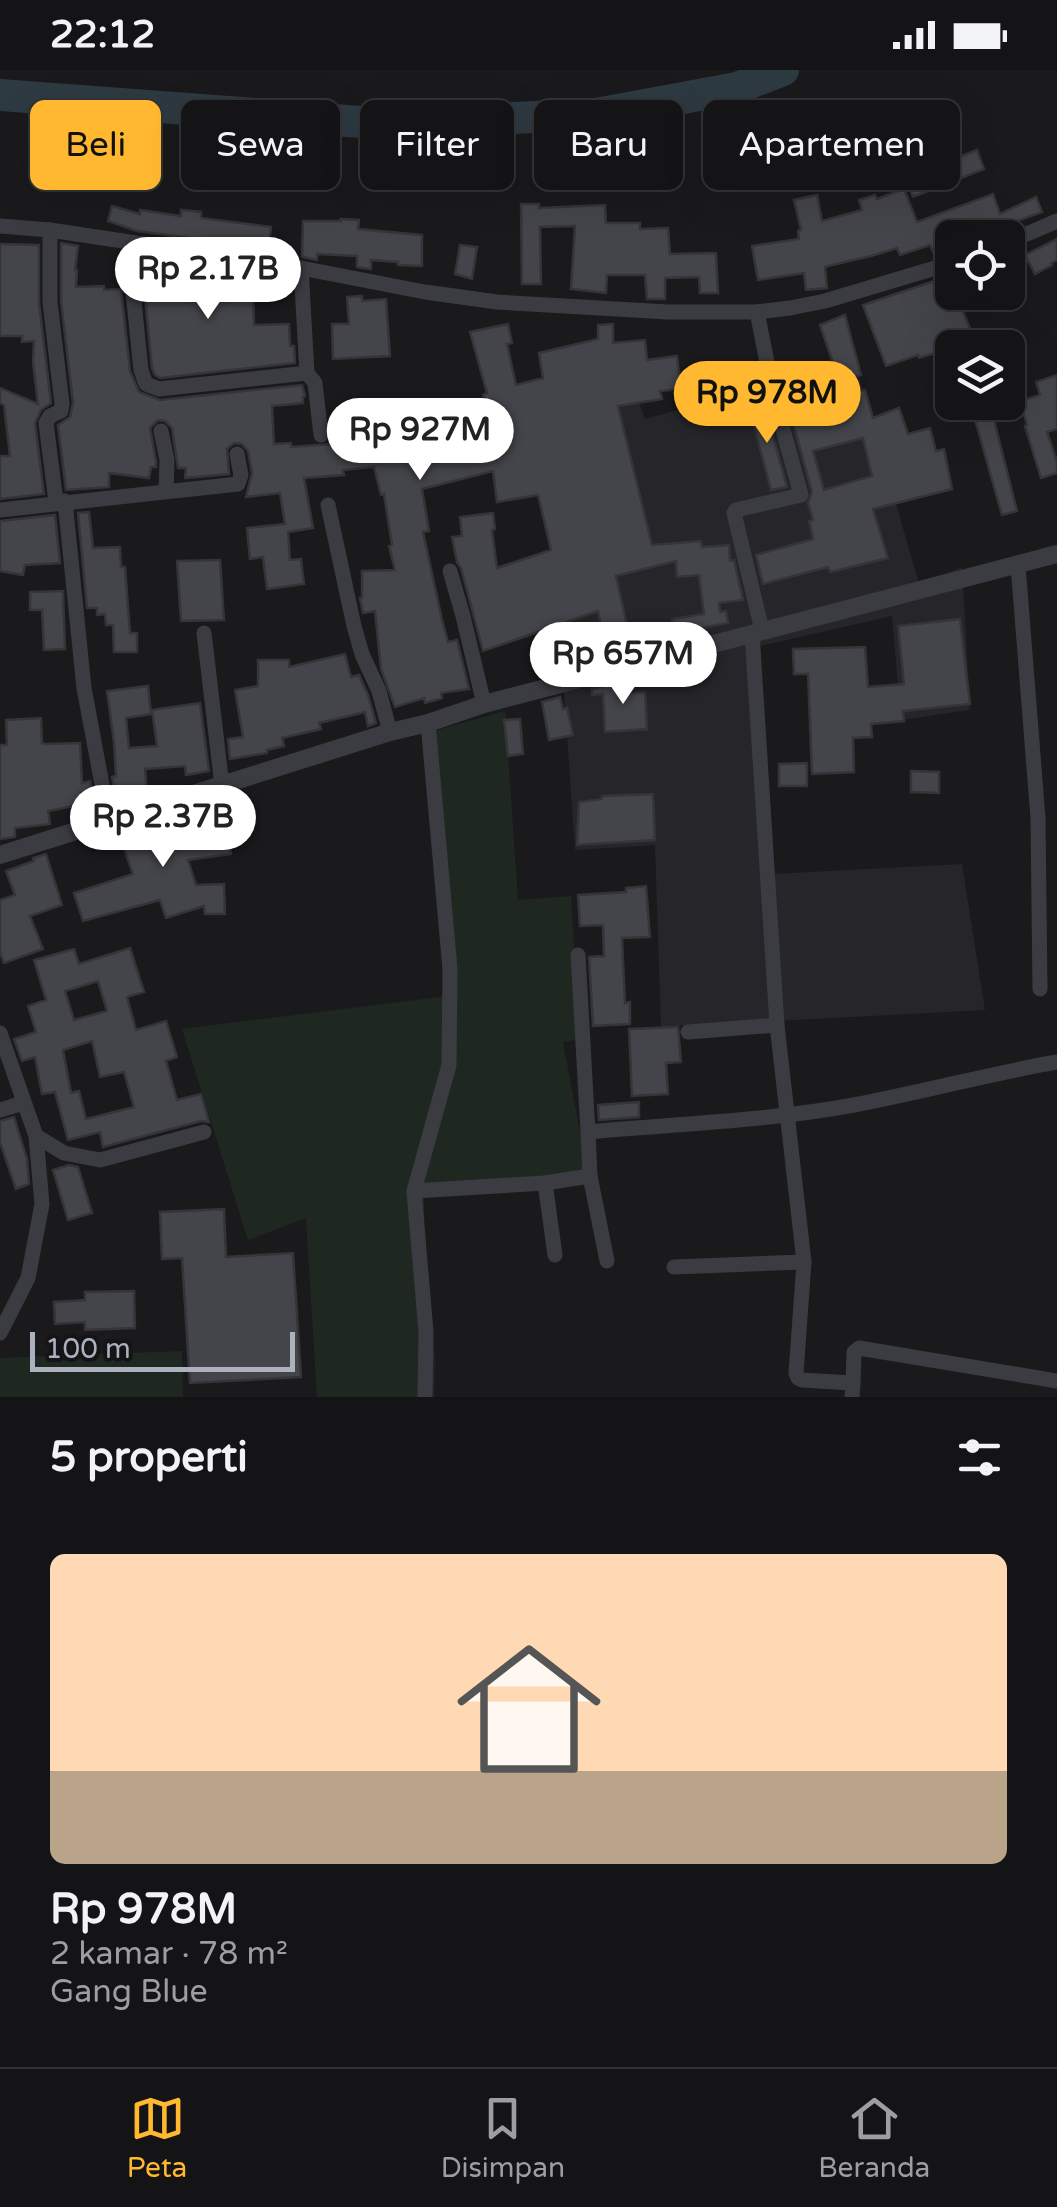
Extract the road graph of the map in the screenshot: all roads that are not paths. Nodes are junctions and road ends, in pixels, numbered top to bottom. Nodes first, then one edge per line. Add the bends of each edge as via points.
1 (1057, 222) edge
2 (0, 226) edge
3 (50, 230) junction
4 (1025, 235) edge
5 (128, 243) junction
6 (300, 268) junction
7 (935, 268) edge
8 (756, 312) junction
9 (307, 373) junction
10 (161, 431) dead end
11 (322, 435) dead end
12 (237, 454) dead end
13 (166, 490) junction
14 (61, 502) junction
15 (328, 505) dead end
16 (0, 510) edge
17 (1057, 554) edge
18 (1018, 565) junction
19 (450, 571) dead end
20 (757, 631) junction
21 (204, 633) dead end
22 (484, 704) junction
23 (428, 724) junction
24 (390, 732) junction
25 (222, 786) junction
26 (109, 822) junction
27 (0, 855) edge
28 (1057, 953) edge
29 (578, 955) dead end
30 (1039, 955) junction
31 (1040, 989) dead end
32 (778, 1026) junction
33 (688, 1032) dead end
34 (0, 1033) edge
35 (1057, 1062) edge
36 (23, 1103) junction
37 (0, 1110) edge
38 (786, 1114) junction
39 (204, 1132) dead end
40 (588, 1132) junction
41 (36, 1136) junction
42 (590, 1176) junction
43 (545, 1184) junction
44 (414, 1190) junction
45 (555, 1255) dead end
46 (608, 1260) dead end
47 (804, 1262) junction
48 (674, 1267) dead end
49 (0, 1333) edge
50 (1057, 1380) edge
51 (853, 1390) edge
52 (425, 1397) edge

1 - 4 street
2 - 3 street
3 - 5 street
3 - 14 street via 62,404 46,423
5 - 6 street
5 - 9 street via 146,384 159,389
6 - 8 street via 497,302
6 - 9 street
7 - 8 street via 824,301
8 - 20 street via 801,495 734,513
9 - 11 street via 315,382
10 - 13 street
12 - 13 street via 238,484
13 - 14 street
14 - 16 street
14 - 26 street
15 - 24 street via 354,626
17 - 18 street
18 - 20 street
18 - 30 street via 1038,818
19 - 22 street
20 - 22 street
20 - 32 street
21 - 25 street
22 - 23 street
23 - 24 street
23 - 44 street via 450,968 449,1065
24 - 25 street
25 - 26 street
26 - 27 street
28 - 30 street
29 - 40 street
30 - 31 street
32 - 33 street
32 - 38 street
34 - 36 street
35 - 38 street
36 - 37 street
36 - 41 street
38 - 40 street
38 - 47 street
39 - 41 street via 100,1160 64,1152
40 - 42 street
41 - 49 street via 42,1204 28,1278
42 - 43 street
42 - 46 street
43 - 44 street
43 - 45 street
44 - 52 street
47 - 48 street
47 - 51 street via 796,1373
50 - 51 street via 859,1348

